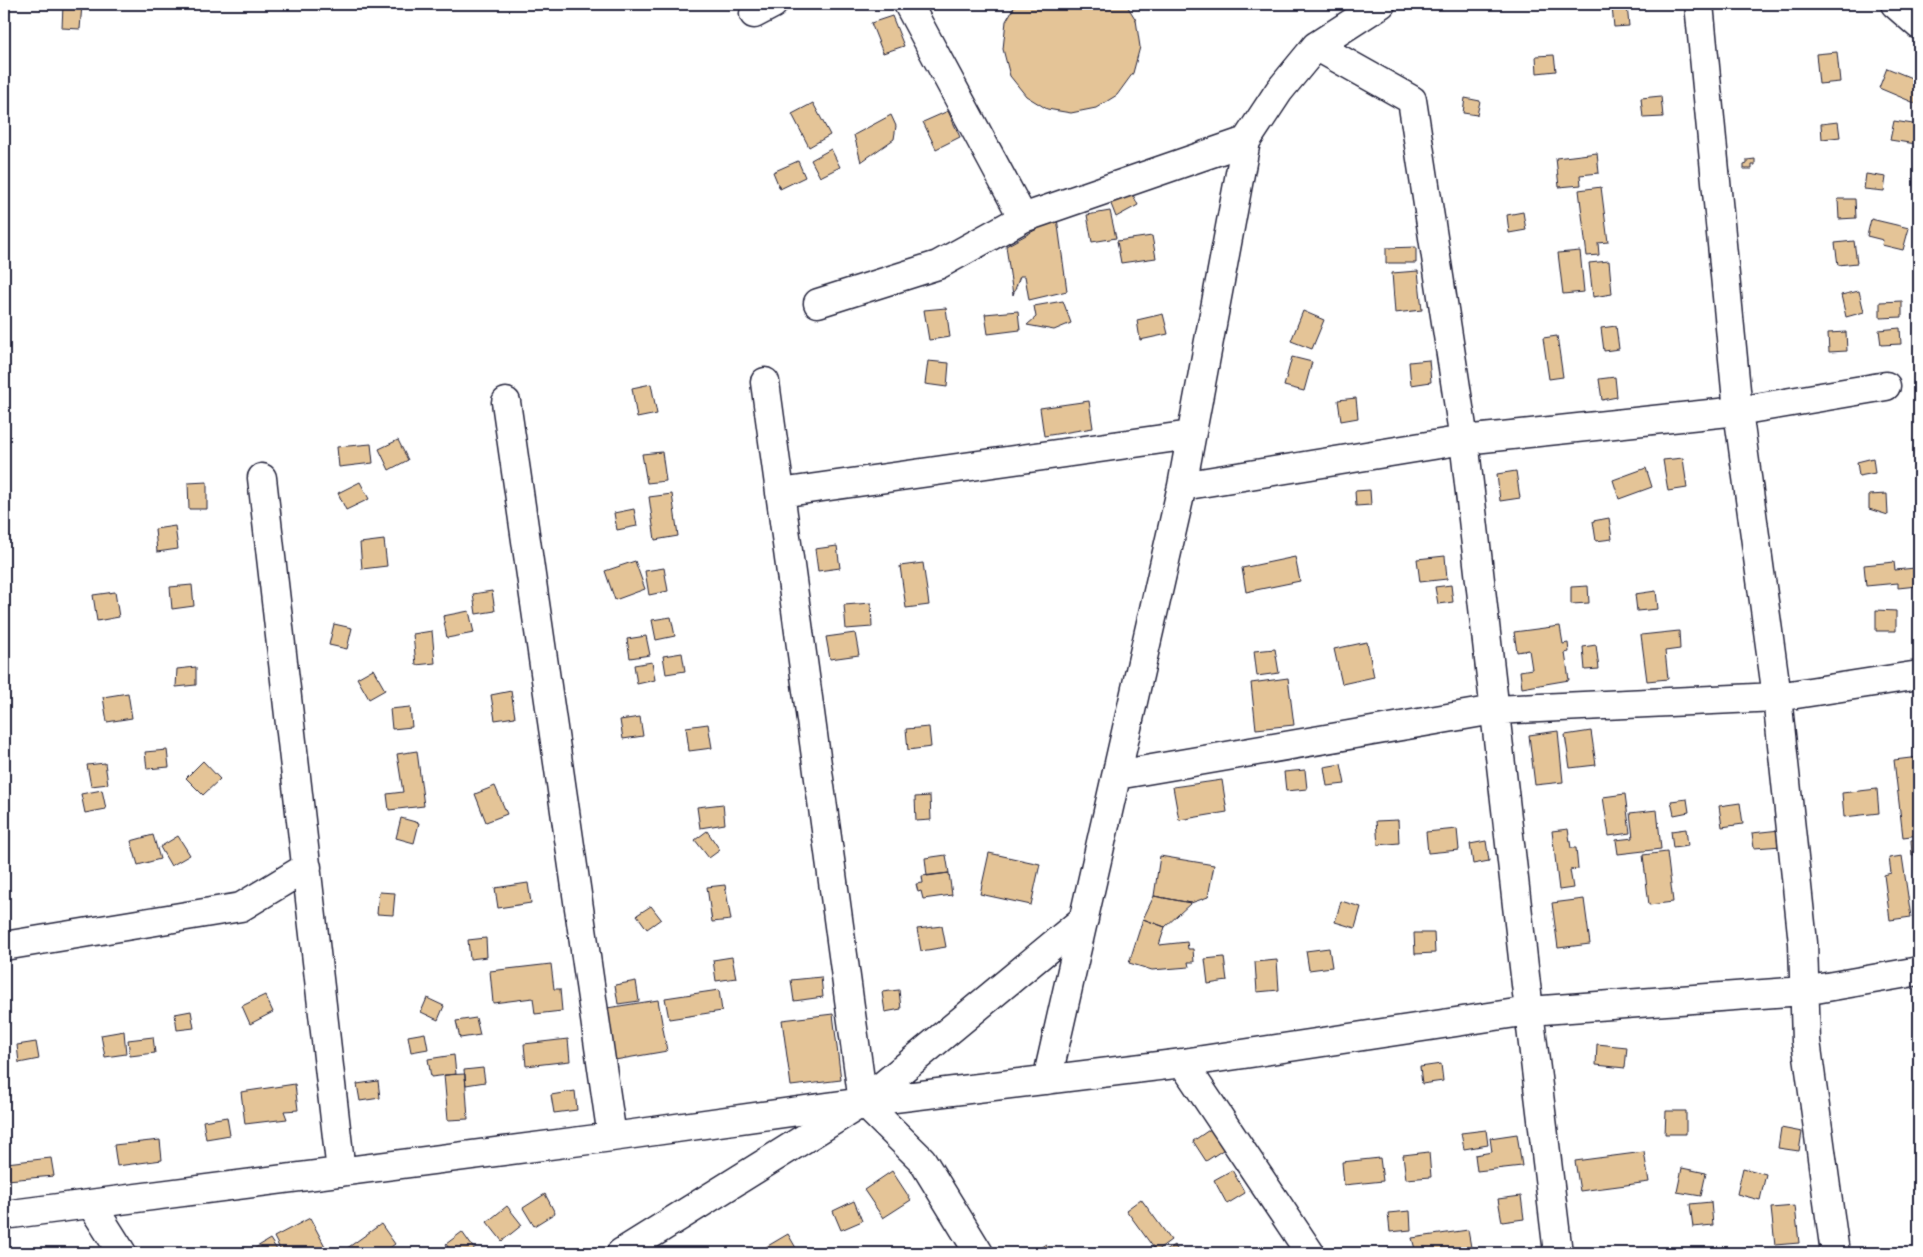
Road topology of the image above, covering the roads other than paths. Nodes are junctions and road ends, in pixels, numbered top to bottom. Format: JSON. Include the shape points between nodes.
{"nodes":[{"id":1,"x":908,"y":4,"type":"edge"},
{"id":2,"x":1381,"y":4,"type":"edge"},
{"id":3,"x":1699,"y":4,"type":"edge"},
{"id":4,"x":1895,"y":4,"type":"edge"},
{"id":5,"x":1919,"y":25,"type":"edge"},
{"id":6,"x":1316,"y":46,"type":"junction"},
{"id":7,"x":1246,"y":141,"type":"junction"},
{"id":8,"x":1023,"y":218,"type":"junction"},
{"id":9,"x":818,"y":303,"type":"dead end"},
{"id":10,"x":766,"y":382,"type":"dead end"},
{"id":11,"x":1886,"y":386,"type":"dead end"},
{"id":12,"x":506,"y":402,"type":"dead end"},
{"id":13,"x":1738,"y":411,"type":"junction"},
{"id":14,"x":1192,"y":435,"type":"junction"},
{"id":15,"x":1464,"y":440,"type":"junction"},
{"id":16,"x":262,"y":478,"type":"dead end"},
{"id":17,"x":1182,"y":486,"type":"junction"},
{"id":18,"x":780,"y":493,"type":"junction"},
{"id":19,"x":1919,"y":675,"type":"edge"},
{"id":20,"x":1777,"y":697,"type":"junction"},
{"id":21,"x":1494,"y":710,"type":"junction"},
{"id":22,"x":1117,"y":776,"type":"junction"},
{"id":23,"x":307,"y":867,"type":"junction"},
{"id":24,"x":1084,"y":919,"type":"junction"},
{"id":25,"x":4,"y":946,"type":"edge"},
{"id":26,"x":1919,"y":971,"type":"edge"},
{"id":27,"x":1804,"y":991,"type":"junction"},
{"id":28,"x":1529,"y":1011,"type":"junction"},
{"id":29,"x":1183,"y":1063,"type":"junction"},
{"id":30,"x":1047,"y":1080,"type":"junction"},
{"id":31,"x":863,"y":1102,"type":"junction"},
{"id":32,"x":612,"y":1137,"type":"junction"},
{"id":33,"x":341,"y":1172,"type":"junction"},
{"id":34,"x":91,"y":1204,"type":"junction"},
{"id":35,"x":4,"y":1215,"type":"edge"},
{"id":36,"x":649,"y":1246,"type":"edge"},
{"id":37,"x":122,"y":1253,"type":"edge"},
{"id":38,"x":621,"y":1253,"type":"edge"},
{"id":39,"x":979,"y":1253,"type":"edge"},
{"id":40,"x":1310,"y":1253,"type":"edge"},
{"id":41,"x":1558,"y":1253,"type":"edge"},
{"id":42,"x":1836,"y":1253,"type":"edge"}],
"edges":[{"from":1,"to":8,"type":"street"},
{"from":2,"to":6,"type":"street"},
{"from":3,"to":13,"type":"street"},
{"from":4,"to":5,"type":"street"},
{"from":6,"to":7,"type":"street","via":[[1279,91]]},
{"from":6,"to":15,"type":"street","via":[[1412,100]]},
{"from":7,"to":8,"type":"street"},
{"from":7,"to":14,"type":"street"},
{"from":8,"to":9,"type":"street","via":[[938,265]]},
{"from":10,"to":18,"type":"street"},
{"from":11,"to":13,"type":"street"},
{"from":12,"to":32,"type":"street"},
{"from":13,"to":15,"type":"street"},
{"from":13,"to":20,"type":"street"},
{"from":14,"to":17,"type":"street"},
{"from":14,"to":18,"type":"street"},
{"from":15,"to":17,"type":"street"},
{"from":15,"to":21,"type":"street"},
{"from":16,"to":23,"type":"street"},
{"from":17,"to":22,"type":"street"},
{"from":18,"to":31,"type":"street"},
{"from":19,"to":20,"type":"street"},
{"from":20,"to":21,"type":"street"},
{"from":20,"to":27,"type":"street","via":[[1803,943]]},
{"from":21,"to":22,"type":"street"},
{"from":21,"to":28,"type":"street"},
{"from":22,"to":24,"type":"street"},
{"from":23,"to":25,"type":"street","via":[[241,907]]},
{"from":23,"to":33,"type":"street"},
{"from":24,"to":30,"type":"street"},
{"from":24,"to":31,"type":"street"},
{"from":26,"to":27,"type":"street"},
{"from":27,"to":28,"type":"street"},
{"from":27,"to":42,"type":"street","via":[[1806,1041]]},
{"from":28,"to":29,"type":"street"},
{"from":28,"to":41,"type":"street"},
{"from":29,"to":30,"type":"street"},
{"from":29,"to":40,"type":"street"},
{"from":30,"to":31,"type":"street"},
{"from":31,"to":32,"type":"street"},
{"from":31,"to":36,"type":"street"},
{"from":31,"to":39,"type":"street","via":[[922,1160]]},
{"from":32,"to":33,"type":"street"},
{"from":33,"to":34,"type":"street"},
{"from":34,"to":35,"type":"street"},
{"from":34,"to":37,"type":"street"},
{"from":36,"to":38,"type":"street"}]}
